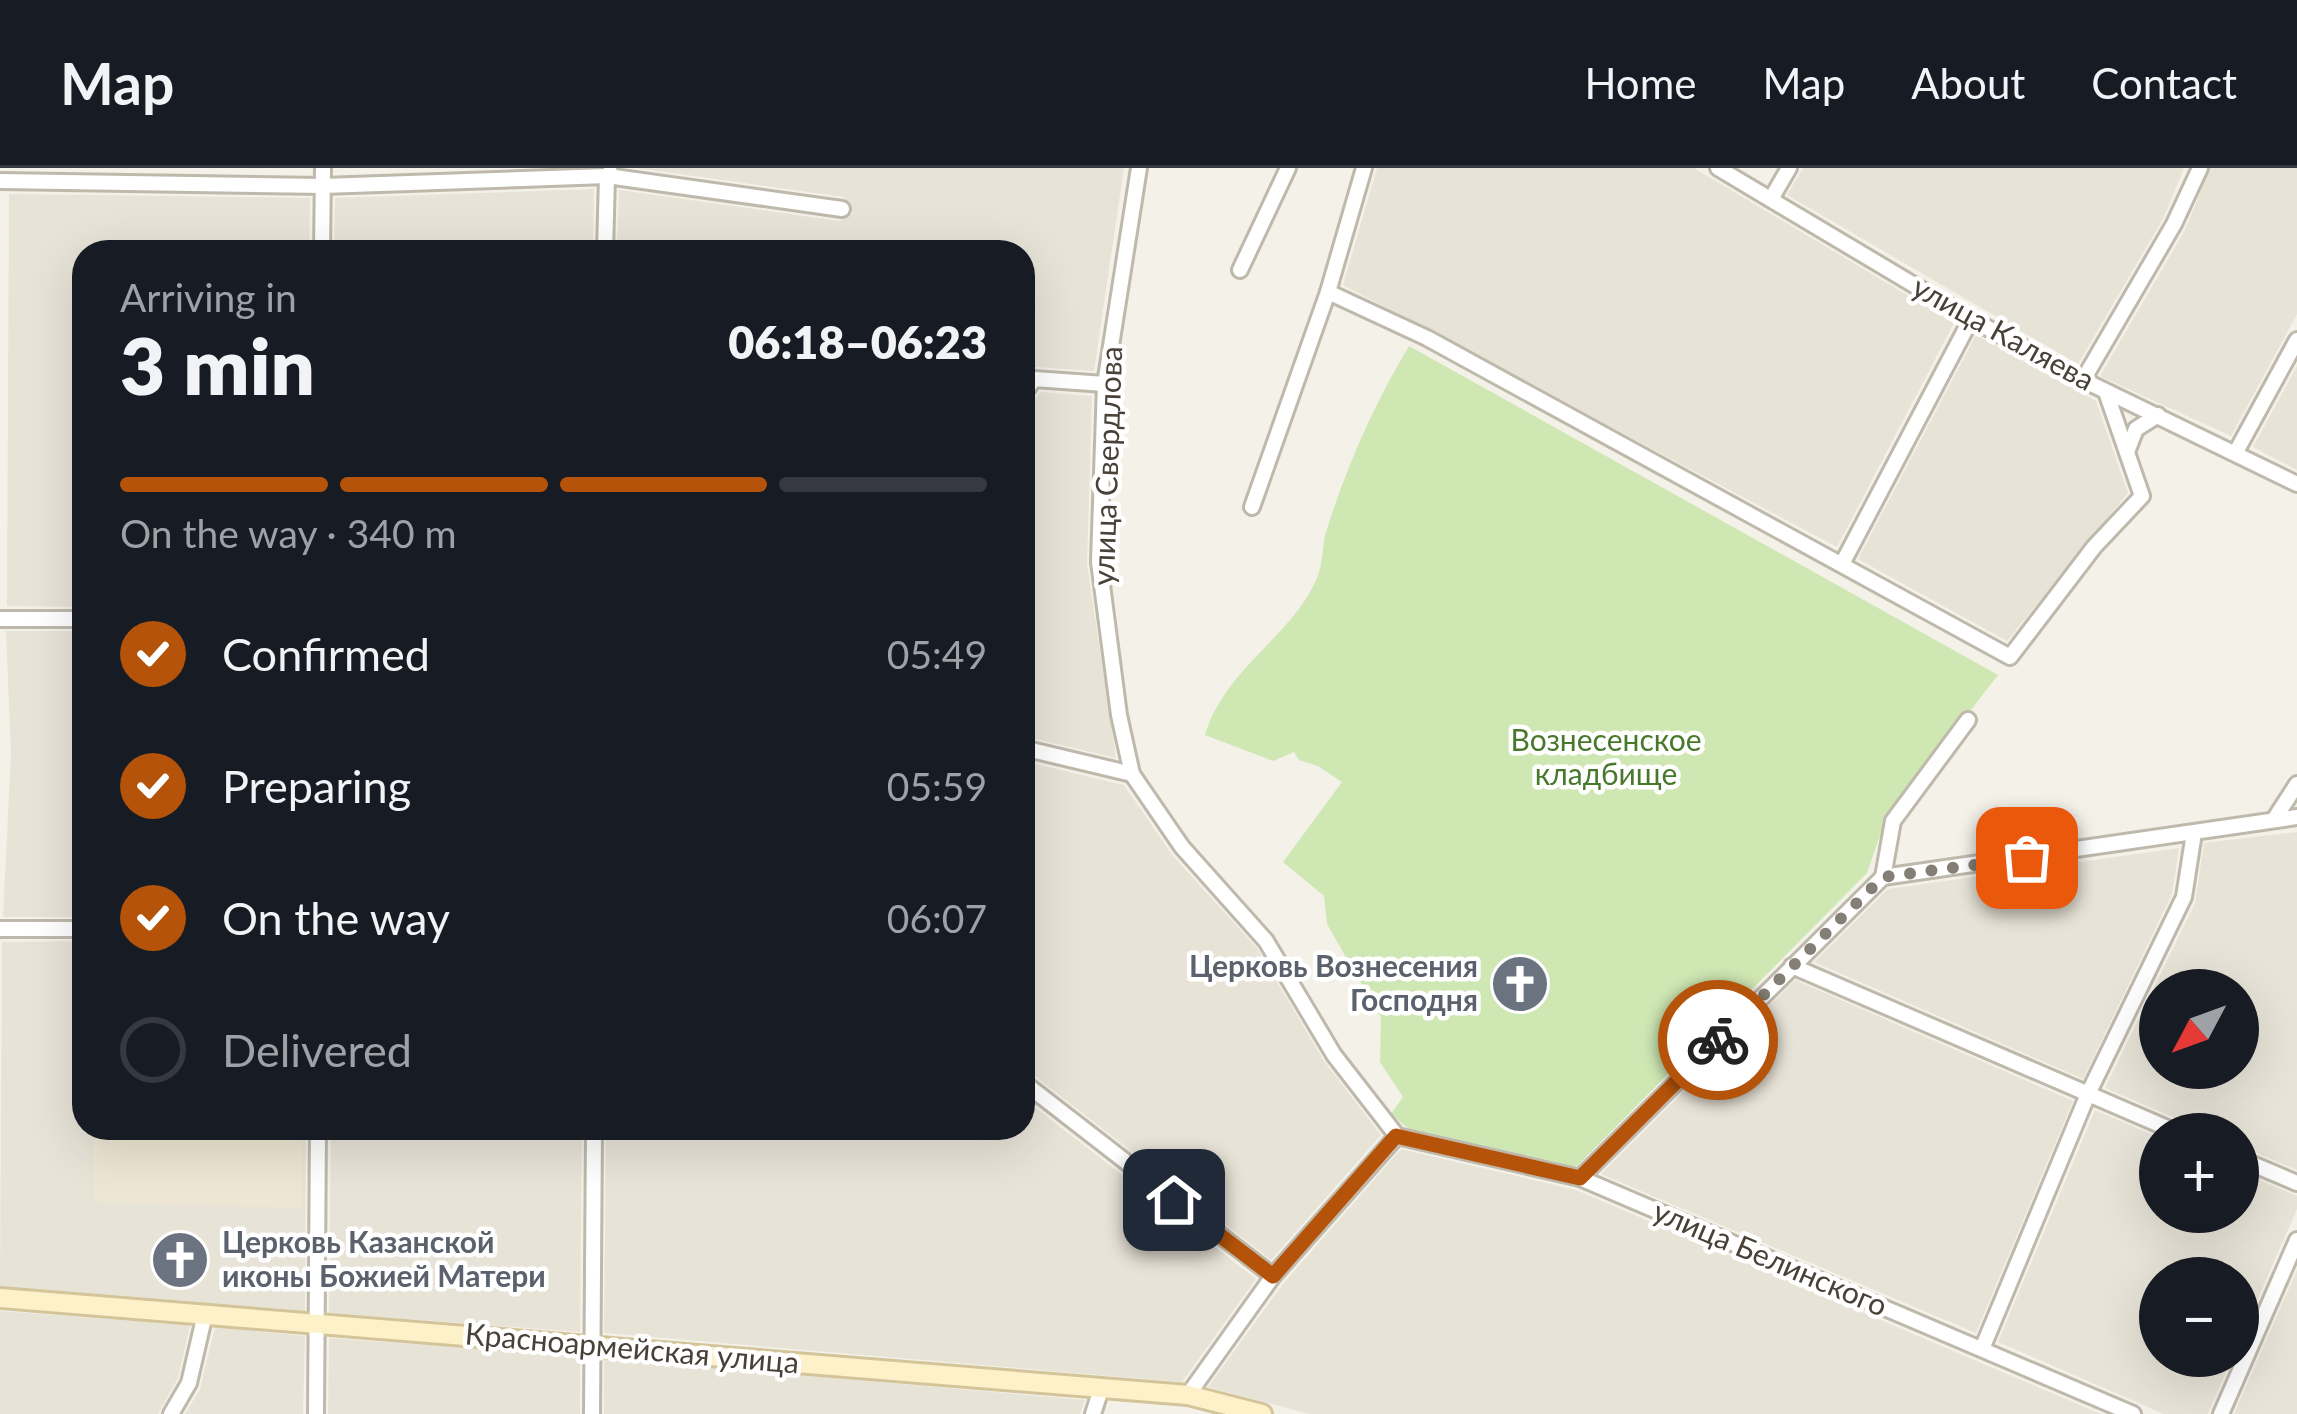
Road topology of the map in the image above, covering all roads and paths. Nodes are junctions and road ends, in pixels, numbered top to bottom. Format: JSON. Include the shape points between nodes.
{"nodes":[{"id":1,"x":323,"y":168,"type":"edge"},
{"id":2,"x":1139,"y":168,"type":"edge"},
{"id":3,"x":1288,"y":168,"type":"edge"},
{"id":4,"x":1364,"y":168,"type":"edge"},
{"id":5,"x":1718,"y":168,"type":"edge"},
{"id":6,"x":1789,"y":168,"type":"edge"},
{"id":7,"x":2200,"y":168,"type":"edge"},
{"id":8,"x":610,"y":172,"type":"edge"},
{"id":9,"x":0,"y":181,"type":"edge"},
{"id":10,"x":323,"y":186,"type":"junction"},
{"id":11,"x":1771,"y":199,"type":"junction"},
{"id":12,"x":842,"y":209,"type":"dead end"},
{"id":13,"x":322,"y":240,"type":"edge"},
{"id":14,"x":606,"y":240,"type":"edge"},
{"id":15,"x":1240,"y":270,"type":"dead end"},
{"id":16,"x":1328,"y":292,"type":"junction"},
{"id":17,"x":1971,"y":319,"type":"junction"},
{"id":18,"x":2297,"y":340,"type":"edge"},
{"id":19,"x":1035,"y":379,"type":"edge"},
{"id":20,"x":2083,"y":380,"type":"junction"},
{"id":21,"x":1105,"y":384,"type":"junction"},
{"id":22,"x":2106,"y":392,"type":"junction"},
{"id":23,"x":2158,"y":415,"type":"junction"},
{"id":24,"x":2127,"y":452,"type":"junction"},
{"id":25,"x":2236,"y":452,"type":"junction"},
{"id":26,"x":2297,"y":484,"type":"edge"},
{"id":27,"x":1252,"y":508,"type":"dead end"},
{"id":28,"x":1842,"y":564,"type":"junction"},
{"id":29,"x":0,"y":619,"type":"edge"},
{"id":30,"x":72,"y":619,"type":"edge"},
{"id":31,"x":1968,"y":720,"type":"dead end"},
{"id":32,"x":1035,"y":751,"type":"edge"},
{"id":33,"x":1132,"y":774,"type":"junction"},
{"id":34,"x":2297,"y":784,"type":"edge"},
{"id":35,"x":2297,"y":817,"type":"edge"},
{"id":36,"x":2275,"y":818,"type":"junction"},
{"id":37,"x":2194,"y":833,"type":"junction"},
{"id":38,"x":1883,"y":877,"type":"junction"},
{"id":39,"x":0,"y":929,"type":"edge"},
{"id":40,"x":72,"y":929,"type":"edge"},
{"id":41,"x":1792,"y":966,"type":"junction"},
{"id":42,"x":1035,"y":1091,"type":"edge"},
{"id":43,"x":2089,"y":1094,"type":"junction"},
{"id":44,"x":2139,"y":1116,"type":"edge"},
{"id":45,"x":1396,"y":1136,"type":"junction"},
{"id":46,"x":318,"y":1140,"type":"edge"},
{"id":47,"x":594,"y":1140,"type":"edge"},
{"id":48,"x":2259,"y":1167,"type":"edge"},
{"id":49,"x":1580,"y":1178,"type":"junction"},
{"id":50,"x":2297,"y":1183,"type":"edge"},
{"id":51,"x":2297,"y":1240,"type":"edge"},
{"id":52,"x":1273,"y":1276,"type":"junction"},
{"id":53,"x":0,"y":1298,"type":"edge"},
{"id":54,"x":205,"y":1314,"type":"junction"},
{"id":55,"x":317,"y":1325,"type":"junction"},
{"id":56,"x":592,"y":1345,"type":"junction"},
{"id":57,"x":1982,"y":1348,"type":"junction"},
{"id":58,"x":1101,"y":1389,"type":"junction"},
{"id":59,"x":1188,"y":1395,"type":"junction"},
{"id":60,"x":171,"y":1414,"type":"edge"},
{"id":61,"x":316,"y":1414,"type":"edge"},
{"id":62,"x":592,"y":1414,"type":"edge"},
{"id":63,"x":1093,"y":1414,"type":"edge"},
{"id":64,"x":1262,"y":1414,"type":"edge"},
{"id":65,"x":2133,"y":1414,"type":"edge"},
{"id":66,"x":2221,"y":1414,"type":"edge"}],
"edges":[{"from":1,"to":10,"type":"street"},
{"from":2,"to":21,"type":"street","name":"улица Свердлова"},
{"from":3,"to":15,"type":"street"},
{"from":4,"to":16,"type":"street"},
{"from":5,"to":11,"type":"street","name":"улица Каляева"},
{"from":6,"to":11,"type":"street"},
{"from":7,"to":20,"type":"street"},
{"from":8,"to":10,"type":"street"},
{"from":8,"to":12,"type":"street"},
{"from":8,"to":14,"type":"street"},
{"from":9,"to":10,"type":"street"},
{"from":10,"to":13,"type":"street"},
{"from":11,"to":17,"type":"street","name":"улица Каляева"},
{"from":16,"to":27,"type":"street"},
{"from":16,"to":28,"type":"street"},
{"from":17,"to":20,"type":"street","name":"улица Каляева"},
{"from":17,"to":28,"type":"street"},
{"from":18,"to":25,"type":"street"},
{"from":19,"to":21,"type":"street"},
{"from":20,"to":22,"type":"street","name":"улица Каляева"},
{"from":21,"to":33,"type":"street","name":"улица Свердлова","via":[[1099,562]]},
{"from":22,"to":23,"type":"street","name":"улица Каляева"},
{"from":22,"to":24,"type":"street"},
{"from":23,"to":24,"type":"street","via":[[2137,429]]},
{"from":23,"to":25,"type":"street","name":"улица Каляева"},
{"from":24,"to":28,"type":"street","via":[[2142,496],[2010,657]]},
{"from":25,"to":26,"type":"street","name":"улица Каляева"},
{"from":29,"to":30,"type":"street"},
{"from":31,"to":38,"type":"street","via":[[1894,821]]},
{"from":32,"to":33,"type":"street"},
{"from":33,"to":45,"type":"street","name":"улица Свердлова","via":[[1182,847],[1266,940],[1334,1054]]},
{"from":34,"to":36,"type":"street"},
{"from":35,"to":36,"type":"street"},
{"from":36,"to":37,"type":"street"},
{"from":37,"to":38,"type":"street"},
{"from":37,"to":43,"type":"street","via":[[2184,897]]},
{"from":38,"to":41,"type":"street"},
{"from":39,"to":40,"type":"street"},
{"from":41,"to":43,"type":"street"},
{"from":41,"to":49,"type":"street"},
{"from":42,"to":52,"type":"street"},
{"from":43,"to":44,"type":"street"},
{"from":43,"to":57,"type":"street"},
{"from":45,"to":49,"type":"street","name":"улица Белинского"},
{"from":45,"to":52,"type":"street"},
{"from":46,"to":55,"type":"street"},
{"from":47,"to":56,"type":"street"},
{"from":48,"to":50,"type":"street"},
{"from":49,"to":57,"type":"street","name":"улица Белинского"},
{"from":51,"to":66,"type":"street"},
{"from":52,"to":59,"type":"street"},
{"from":53,"to":54,"type":"main road","name":"Красноармейская улица"},
{"from":54,"to":55,"type":"main road","name":"Красноармейская улица"},
{"from":54,"to":60,"type":"street","via":[[189,1383]]},
{"from":55,"to":56,"type":"main road","name":"Красноармейская улица"},
{"from":55,"to":61,"type":"street"},
{"from":56,"to":58,"type":"main road","name":"Красноармейская улица"},
{"from":56,"to":62,"type":"street"},
{"from":57,"to":65,"type":"street","name":"улица Белинского"},
{"from":58,"to":59,"type":"main road","name":"Красноармейская улица"},
{"from":58,"to":63,"type":"street"},
{"from":59,"to":64,"type":"main road","name":"Красноармейская улица"}]}
